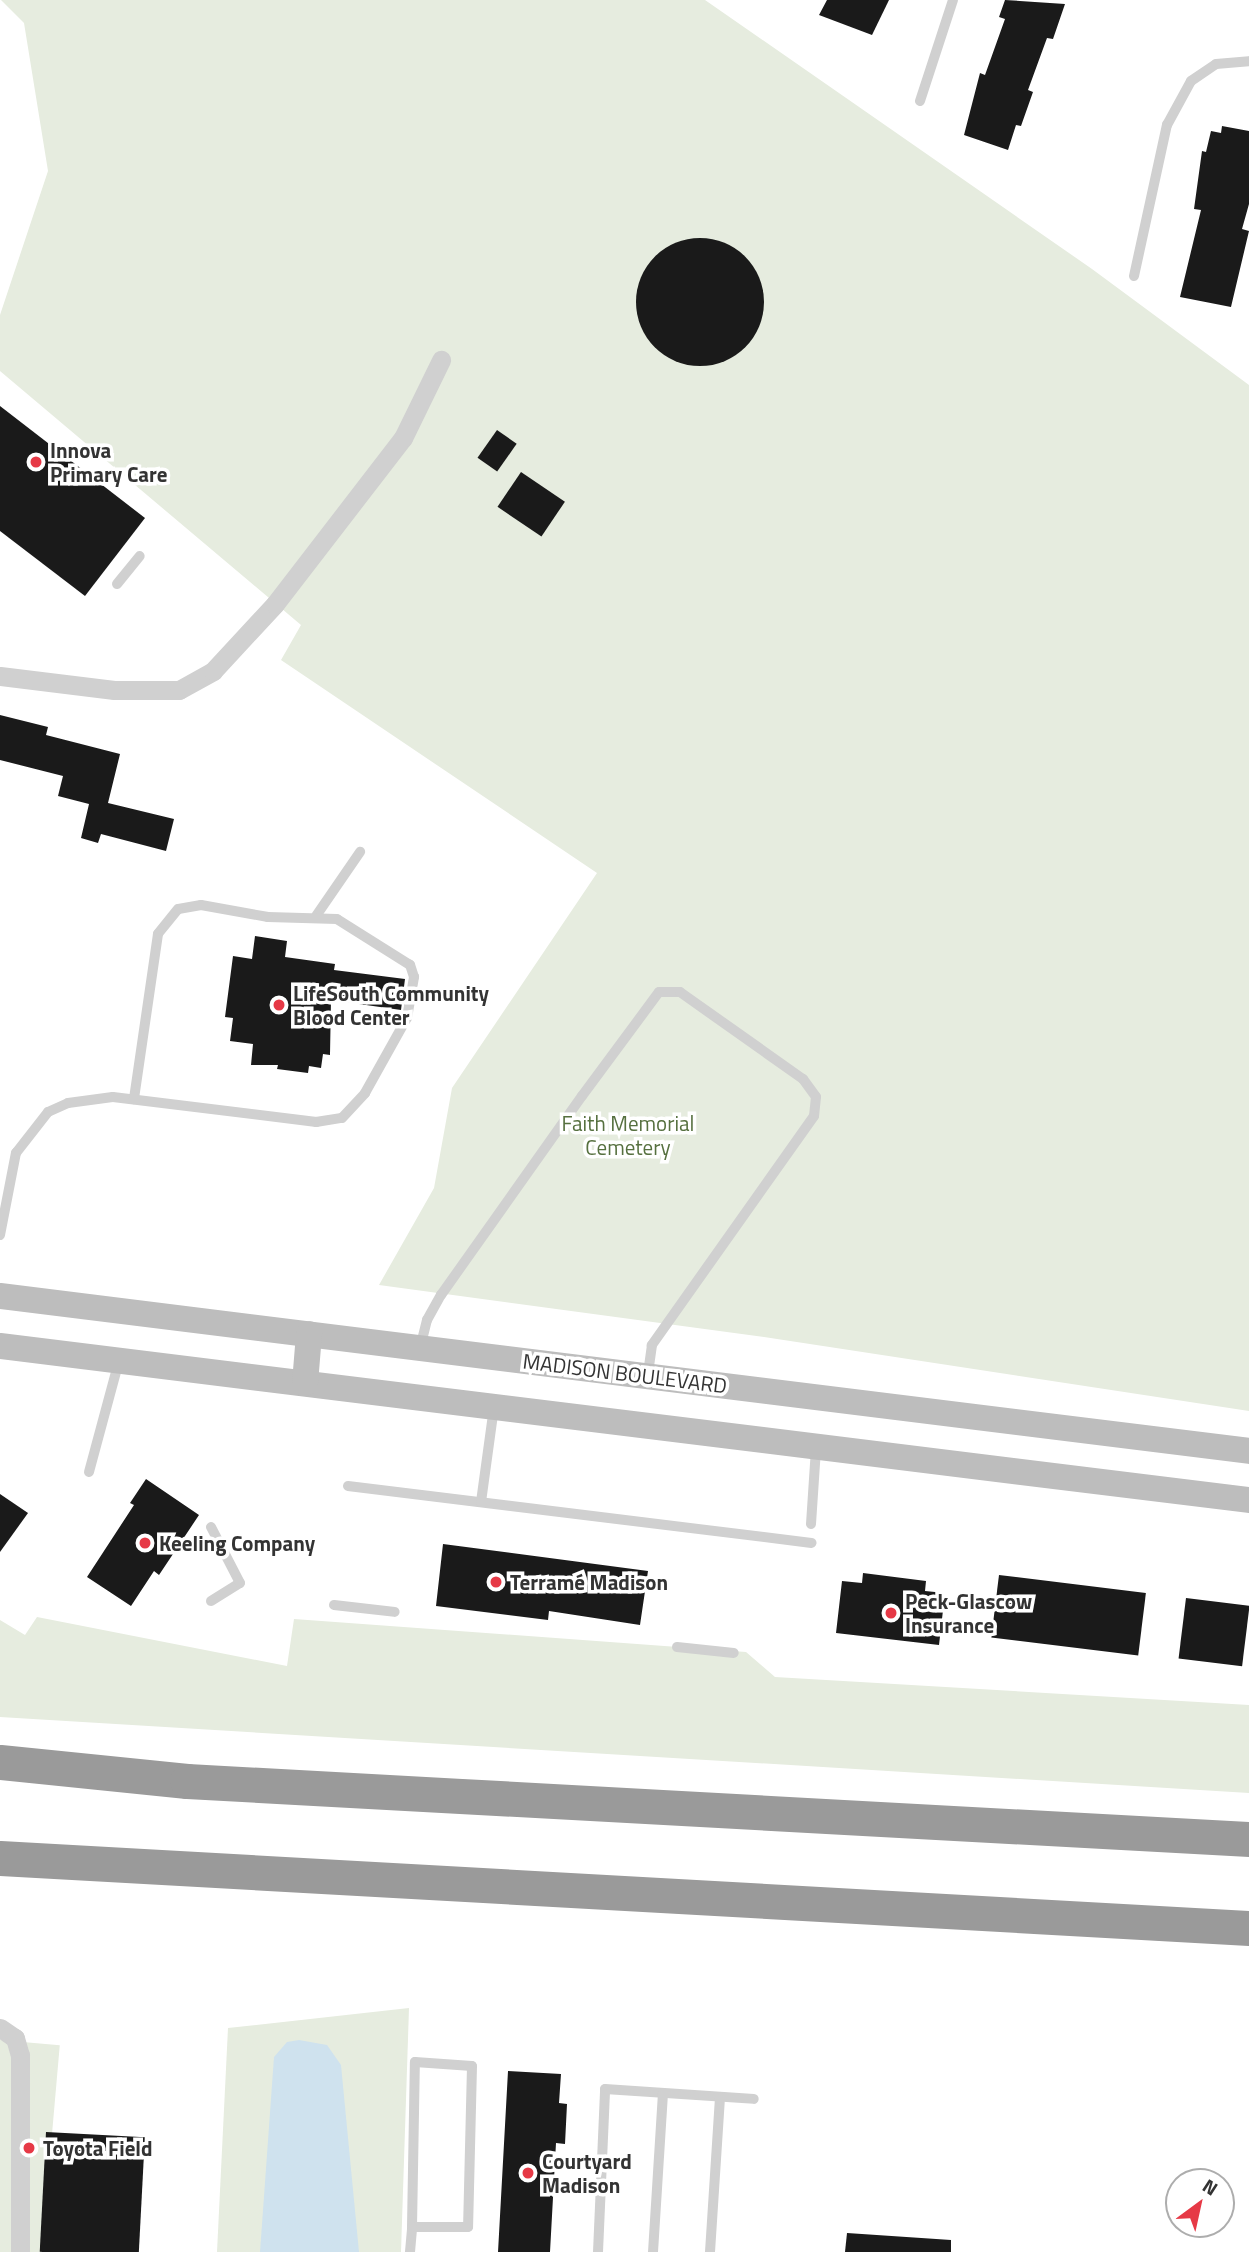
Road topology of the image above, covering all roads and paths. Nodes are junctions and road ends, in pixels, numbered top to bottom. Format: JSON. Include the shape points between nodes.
{"nodes":[{"id":1,"x":954,"y":0,"type":"edge"},
{"id":2,"x":1249,"y":61,"type":"edge"},
{"id":3,"x":920,"y":101,"type":"dead end"},
{"id":4,"x":1134,"y":276,"type":"dead end"},
{"id":5,"x":440,"y":360,"type":"dead end"},
{"id":6,"x":140,"y":556,"type":"dead end"},
{"id":7,"x":117,"y":584,"type":"dead end"},
{"id":8,"x":0,"y":676,"type":"edge"},
{"id":9,"x":359,"y":852,"type":"dead end"},
{"id":10,"x":316,"y":916,"type":"junction"},
{"id":11,"x":134,"y":1099,"type":"junction"},
{"id":12,"x":0,"y":1235,"type":"edge"},
{"id":13,"x":0,"y":1296,"type":"edge"},
{"id":14,"x":309,"y":1334,"type":"junction"},
{"id":15,"x":0,"y":1346,"type":"edge"},
{"id":16,"x":420,"y":1348,"type":"junction"},
{"id":17,"x":119,"y":1360,"type":"junction"},
{"id":18,"x":648,"y":1376,"type":"junction"},
{"id":19,"x":305,"y":1383,"type":"junction"},
{"id":20,"x":494,"y":1407,"type":"junction"},
{"id":21,"x":816,"y":1447,"type":"junction"},
{"id":22,"x":1249,"y":1451,"type":"edge"},
{"id":23,"x":89,"y":1472,"type":"dead end"},
{"id":24,"x":348,"y":1486,"type":"dead end"},
{"id":25,"x":1249,"y":1500,"type":"edge"},
{"id":26,"x":481,"y":1502,"type":"junction"},
{"id":27,"x":811,"y":1524,"type":"dead end"},
{"id":28,"x":211,"y":1527,"type":"dead end"},
{"id":29,"x":812,"y":1543,"type":"dead end"},
{"id":30,"x":211,"y":1601,"type":"dead end"},
{"id":31,"x":334,"y":1605,"type":"dead end"},
{"id":32,"x":395,"y":1612,"type":"dead end"},
{"id":33,"x":677,"y":1647,"type":"dead end"},
{"id":34,"x":734,"y":1653,"type":"dead end"},
{"id":35,"x":5,"y":1761,"type":"edge"},
{"id":36,"x":1249,"y":1839,"type":"edge"},
{"id":37,"x":0,"y":1858,"type":"edge"},
{"id":38,"x":1249,"y":1928,"type":"edge"},
{"id":39,"x":0,"y":2028,"type":"edge"},
{"id":40,"x":663,"y":2093,"type":"junction"},
{"id":41,"x":720,"y":2097,"type":"junction"},
{"id":42,"x":754,"y":2099,"type":"dead end"},
{"id":43,"x":412,"y":2227,"type":"junction"},
{"id":44,"x":20,"y":2252,"type":"edge"},
{"id":45,"x":410,"y":2252,"type":"edge"},
{"id":46,"x":598,"y":2252,"type":"edge"},
{"id":47,"x":653,"y":2252,"type":"edge"},
{"id":48,"x":710,"y":2252,"type":"edge"}],
"edges":[{"from":1,"to":3,"type":"lane"},
{"from":2,"to":4,"type":"lane","via":[[1216,64],[1191,81],[1167,125]]},
{"from":5,"to":8,"type":"street","via":[[403,438],[275,604],[213,671],[179,690],[114,690]]},
{"from":6,"to":7,"type":"lane"},
{"from":9,"to":10,"type":"lane"},
{"from":10,"to":11,"type":"lane","via":[[304,921],[201,905],[178,909],[158,934]]},
{"from":10,"to":11,"type":"lane","via":[[337,919],[410,965],[414,977],[407,1018],[365,1093],[342,1118],[316,1122]]},
{"from":11,"to":12,"type":"lane","via":[[90,1097],[48,1112],[16,1153]]},
{"from":13,"to":14,"type":"main road","name":"MADISON BOULEVARD"},
{"from":14,"to":16,"type":"main road","name":"MADISON BOULEVARD"},
{"from":14,"to":19,"type":"main road"},
{"from":15,"to":17,"type":"main road"},
{"from":16,"to":18,"type":"main road","name":"MADISON BOULEVARD"},
{"from":16,"to":18,"type":"lane","via":[[427,1320],[441,1295],[582,1096],[659,992],[680,992],[803,1079],[816,1097],[814,1116],[652,1345]]},
{"from":17,"to":19,"type":"main road"},
{"from":17,"to":23,"type":"lane"},
{"from":18,"to":22,"type":"main road","name":"MADISON BOULEVARD"},
{"from":19,"to":20,"type":"main road"},
{"from":20,"to":21,"type":"main road"},
{"from":20,"to":26,"type":"lane"},
{"from":21,"to":25,"type":"main road"},
{"from":21,"to":27,"type":"lane"},
{"from":24,"to":26,"type":"lane"},
{"from":26,"to":29,"type":"lane"},
{"from":28,"to":30,"type":"lane","via":[[240,1583]]},
{"from":31,"to":32,"type":"lane"},
{"from":33,"to":34,"type":"lane"},
{"from":35,"to":36,"type":"highway","via":[[187,1781]]},
{"from":37,"to":38,"type":"highway"},
{"from":39,"to":44,"type":"street","via":[[15,2038],[20,2055]]},
{"from":40,"to":41,"type":"lane"},
{"from":40,"to":46,"type":"lane","via":[[605,2089]]},
{"from":40,"to":47,"type":"lane"},
{"from":41,"to":42,"type":"lane"},
{"from":41,"to":48,"type":"lane"},
{"from":43,"to":43,"type":"lane","via":[[415,2062],[472,2066],[468,2227]]},
{"from":43,"to":45,"type":"lane"}]}
